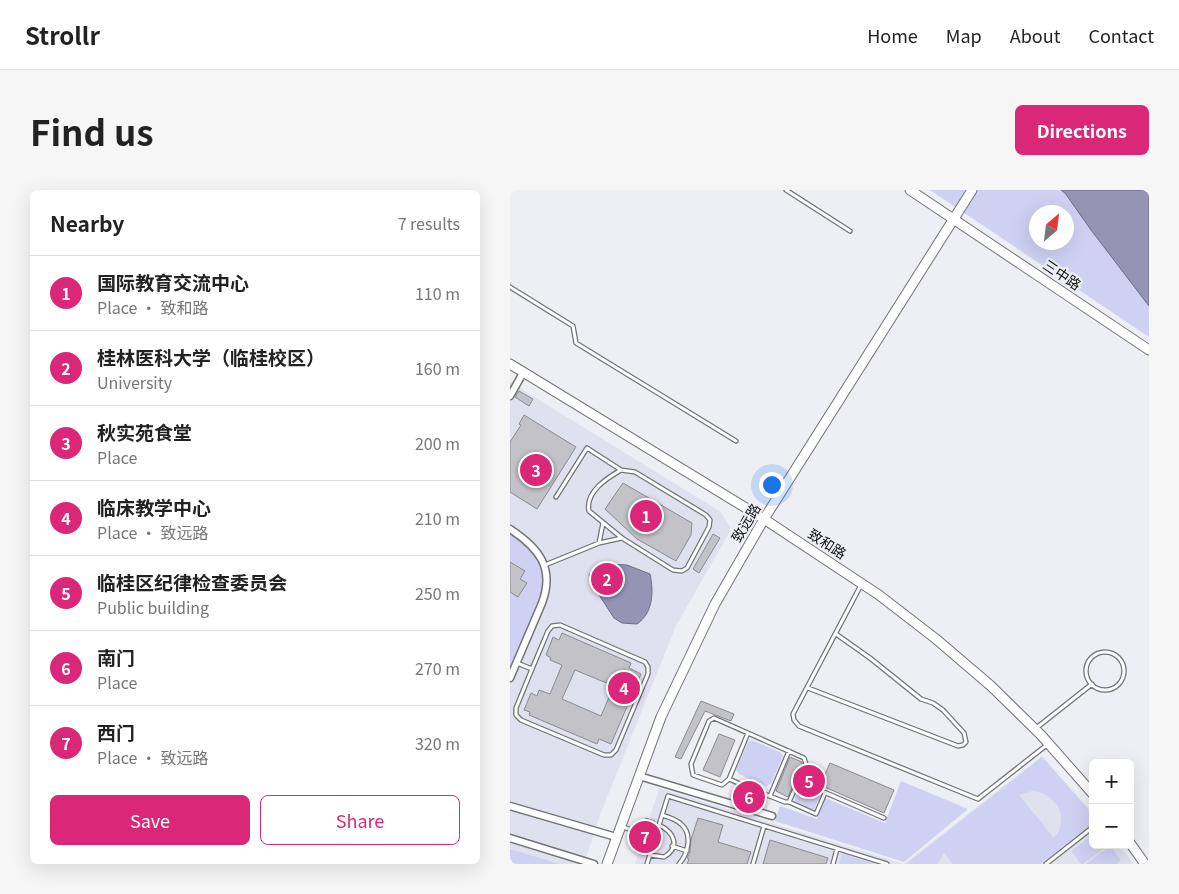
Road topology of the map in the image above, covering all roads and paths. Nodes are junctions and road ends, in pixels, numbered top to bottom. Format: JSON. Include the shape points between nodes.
{"nodes":[{"id":1,"x":786,"y":190,"type":"edge"},
{"id":2,"x":910,"y":190,"type":"edge"},
{"id":3,"x":972,"y":190,"type":"edge"},
{"id":4,"x":954,"y":219,"type":"junction"},
{"id":5,"x":850,"y":231,"type":"dead end"},
{"id":6,"x":510,"y":287,"type":"edge"},
{"id":7,"x":1149,"y":350,"type":"edge"},
{"id":8,"x":510,"y":364,"type":"edge"},
{"id":9,"x":523,"y":372,"type":"junction"},
{"id":10,"x":510,"y":396,"type":"edge"},
{"id":11,"x":736,"y":441,"type":"dead end"},
{"id":12,"x":621,"y":470,"type":"junction"},
{"id":13,"x":556,"y":497,"type":"dead end"},
{"id":14,"x":764,"y":519,"type":"junction"},
{"id":15,"x":603,"y":523,"type":"junction"},
{"id":16,"x":510,"y":529,"type":"edge"},
{"id":17,"x":622,"y":538,"type":"junction"},
{"id":18,"x":599,"y":543,"type":"junction"},
{"id":19,"x":544,"y":565,"type":"junction"},
{"id":20,"x":862,"y":583,"type":"junction"},
{"id":21,"x":836,"y":634,"type":"junction"},
{"id":22,"x":517,"y":662,"type":"junction"},
{"id":23,"x":532,"y":669,"type":"junction"},
{"id":24,"x":510,"y":678,"type":"edge"},
{"id":25,"x":1092,"y":684,"type":"junction"},
{"id":26,"x":808,"y":688,"type":"junction"},
{"id":27,"x":1035,"y":730,"type":"junction"},
{"id":28,"x":748,"y":733,"type":"junction"},
{"id":29,"x":1048,"y":744,"type":"junction"},
{"id":30,"x":789,"y":751,"type":"junction"},
{"id":31,"x":639,"y":776,"type":"junction"},
{"id":32,"x":729,"y":779,"type":"junction"},
{"id":33,"x":810,"y":786,"type":"dead end"},
{"id":34,"x":754,"y":790,"type":"junction"},
{"id":35,"x":1089,"y":790,"type":"edge"},
{"id":36,"x":826,"y":793,"type":"junction"},
{"id":37,"x":770,"y":796,"type":"junction"},
{"id":38,"x":790,"y":802,"type":"junction"},
{"id":39,"x":510,"y":806,"type":"edge"},
{"id":40,"x":747,"y":808,"type":"junction"},
{"id":41,"x":662,"y":814,"type":"junction"},
{"id":42,"x":772,"y":816,"type":"dead end"},
{"id":43,"x":884,"y":818,"type":"dead end"},
{"id":44,"x":659,"y":825,"type":"junction"},
{"id":45,"x":620,"y":826,"type":"junction"},
{"id":46,"x":764,"y":826,"type":"junction"},
{"id":47,"x":1089,"y":831,"type":"edge"},
{"id":48,"x":510,"y":838,"type":"edge"},
{"id":49,"x":616,"y":838,"type":"junction"},
{"id":50,"x":655,"y":838,"type":"junction"},
{"id":51,"x":672,"y":846,"type":"junction"},
{"id":52,"x":837,"y":849,"type":"junction"},
{"id":53,"x":1134,"y":849,"type":"edge"},
{"id":54,"x":687,"y":851,"type":"junction"},
{"id":55,"x":650,"y":855,"type":"junction"},
{"id":56,"x":594,"y":864,"type":"edge"},
{"id":57,"x":607,"y":864,"type":"edge"},
{"id":58,"x":647,"y":864,"type":"edge"},
{"id":59,"x":679,"y":864,"type":"edge"},
{"id":60,"x":753,"y":864,"type":"edge"},
{"id":61,"x":833,"y":864,"type":"edge"},
{"id":62,"x":887,"y":864,"type":"edge"},
{"id":63,"x":1046,"y":864,"type":"edge"},
{"id":64,"x":1145,"y":864,"type":"edge"}],
"edges":[{"from":1,"to":5,"type":"lane"},
{"from":2,"to":4,"type":"main road","name":"三中路"},
{"from":3,"to":4,"type":"main road","name":"致远路"},
{"from":4,"to":7,"type":"main road","name":"三中路"},
{"from":4,"to":14,"type":"main road","name":"致远路"},
{"from":6,"to":11,"type":"lane","via":[[573,326],[576,343]]},
{"from":8,"to":9,"type":"main road","name":"致和路"},
{"from":9,"to":10,"type":"street"},
{"from":9,"to":14,"type":"main road","name":"致和路"},
{"from":12,"to":13,"type":"lane","via":[[587,448]]},
{"from":12,"to":15,"type":"lane","via":[[602,481],[588,504],[589,511]]},
{"from":12,"to":17,"type":"lane","via":[[635,472],[706,515],[710,522],[682,572],[673,570]]},
{"from":14,"to":20,"type":"main road","name":"致和路"},
{"from":14,"to":31,"type":"main road","name":"致远路","via":[[715,604],[661,717]]},
{"from":15,"to":17,"type":"lane"},
{"from":15,"to":18,"type":"lane"},
{"from":16,"to":19,"type":"street","via":[[532,546]]},
{"from":17,"to":18,"type":"lane"},
{"from":18,"to":19,"type":"lane"},
{"from":19,"to":22,"type":"street","via":[[546,593]]},
{"from":20,"to":21,"type":"lane"},
{"from":20,"to":27,"type":"main road","name":"致和路","via":[[936,639],[991,686]]},
{"from":21,"to":26,"type":"lane"},
{"from":21,"to":26,"type":"lane","via":[[921,699],[943,710],[964,733],[966,742],[958,746]]},
{"from":22,"to":23,"type":"lane"},
{"from":22,"to":24,"type":"street"},
{"from":23,"to":23,"type":"lane","via":[[516,708],[521,720],[604,755],[611,755],[648,674],[645,662],[560,625],[552,626],[548,631]]},
{"from":25,"to":25,"type":"lane","via":[[1110,689],[1121,682],[1125,670],[1120,658],[1103,652],[1092,657],[1086,668]]},
{"from":25,"to":27,"type":"lane"},
{"from":26,"to":29,"type":"lane","via":[[793,714],[799,726],[978,799]]},
{"from":27,"to":29,"type":"main road","name":"致和路"},
{"from":28,"to":30,"type":"lane"},
{"from":28,"to":32,"type":"lane"},
{"from":28,"to":32,"type":"lane","via":[[714,718],[709,721],[691,764],[693,775],[722,785]]},
{"from":29,"to":35,"type":"main road","name":"致和路"},
{"from":30,"to":37,"type":"lane"},
{"from":30,"to":38,"type":"lane","via":[[804,758],[806,764]]},
{"from":31,"to":40,"type":"street"},
{"from":31,"to":45,"type":"main road","name":"致远路"},
{"from":32,"to":34,"type":"lane"},
{"from":33,"to":36,"type":"lane"},
{"from":34,"to":37,"type":"lane"},
{"from":34,"to":40,"type":"lane"},
{"from":36,"to":38,"type":"lane","via":[[816,814]]},
{"from":36,"to":43,"type":"lane"},
{"from":37,"to":38,"type":"lane"},
{"from":39,"to":49,"type":"street"},
{"from":40,"to":42,"type":"street"},
{"from":41,"to":44,"type":"lane"},
{"from":41,"to":46,"type":"lane","via":[[668,796]]},
{"from":41,"to":54,"type":"lane","via":[[685,828]]},
{"from":44,"to":50,"type":"lane"},
{"from":44,"to":51,"type":"lane","via":[[670,832]]},
{"from":45,"to":49,"type":"main road","name":"致远路"},
{"from":45,"to":50,"type":"lane"},
{"from":46,"to":52,"type":"lane"},
{"from":46,"to":60,"type":"lane"},
{"from":47,"to":63,"type":"lane"},
{"from":48,"to":56,"type":"street"},
{"from":49,"to":57,"type":"main road","name":"致远路"},
{"from":50,"to":55,"type":"lane"},
{"from":51,"to":54,"type":"lane"},
{"from":51,"to":55,"type":"lane","via":[[664,857]]},
{"from":52,"to":61,"type":"lane"},
{"from":52,"to":62,"type":"lane"},
{"from":53,"to":64,"type":"main road"},
{"from":54,"to":59,"type":"lane"},
{"from":55,"to":58,"type":"lane"}]}
